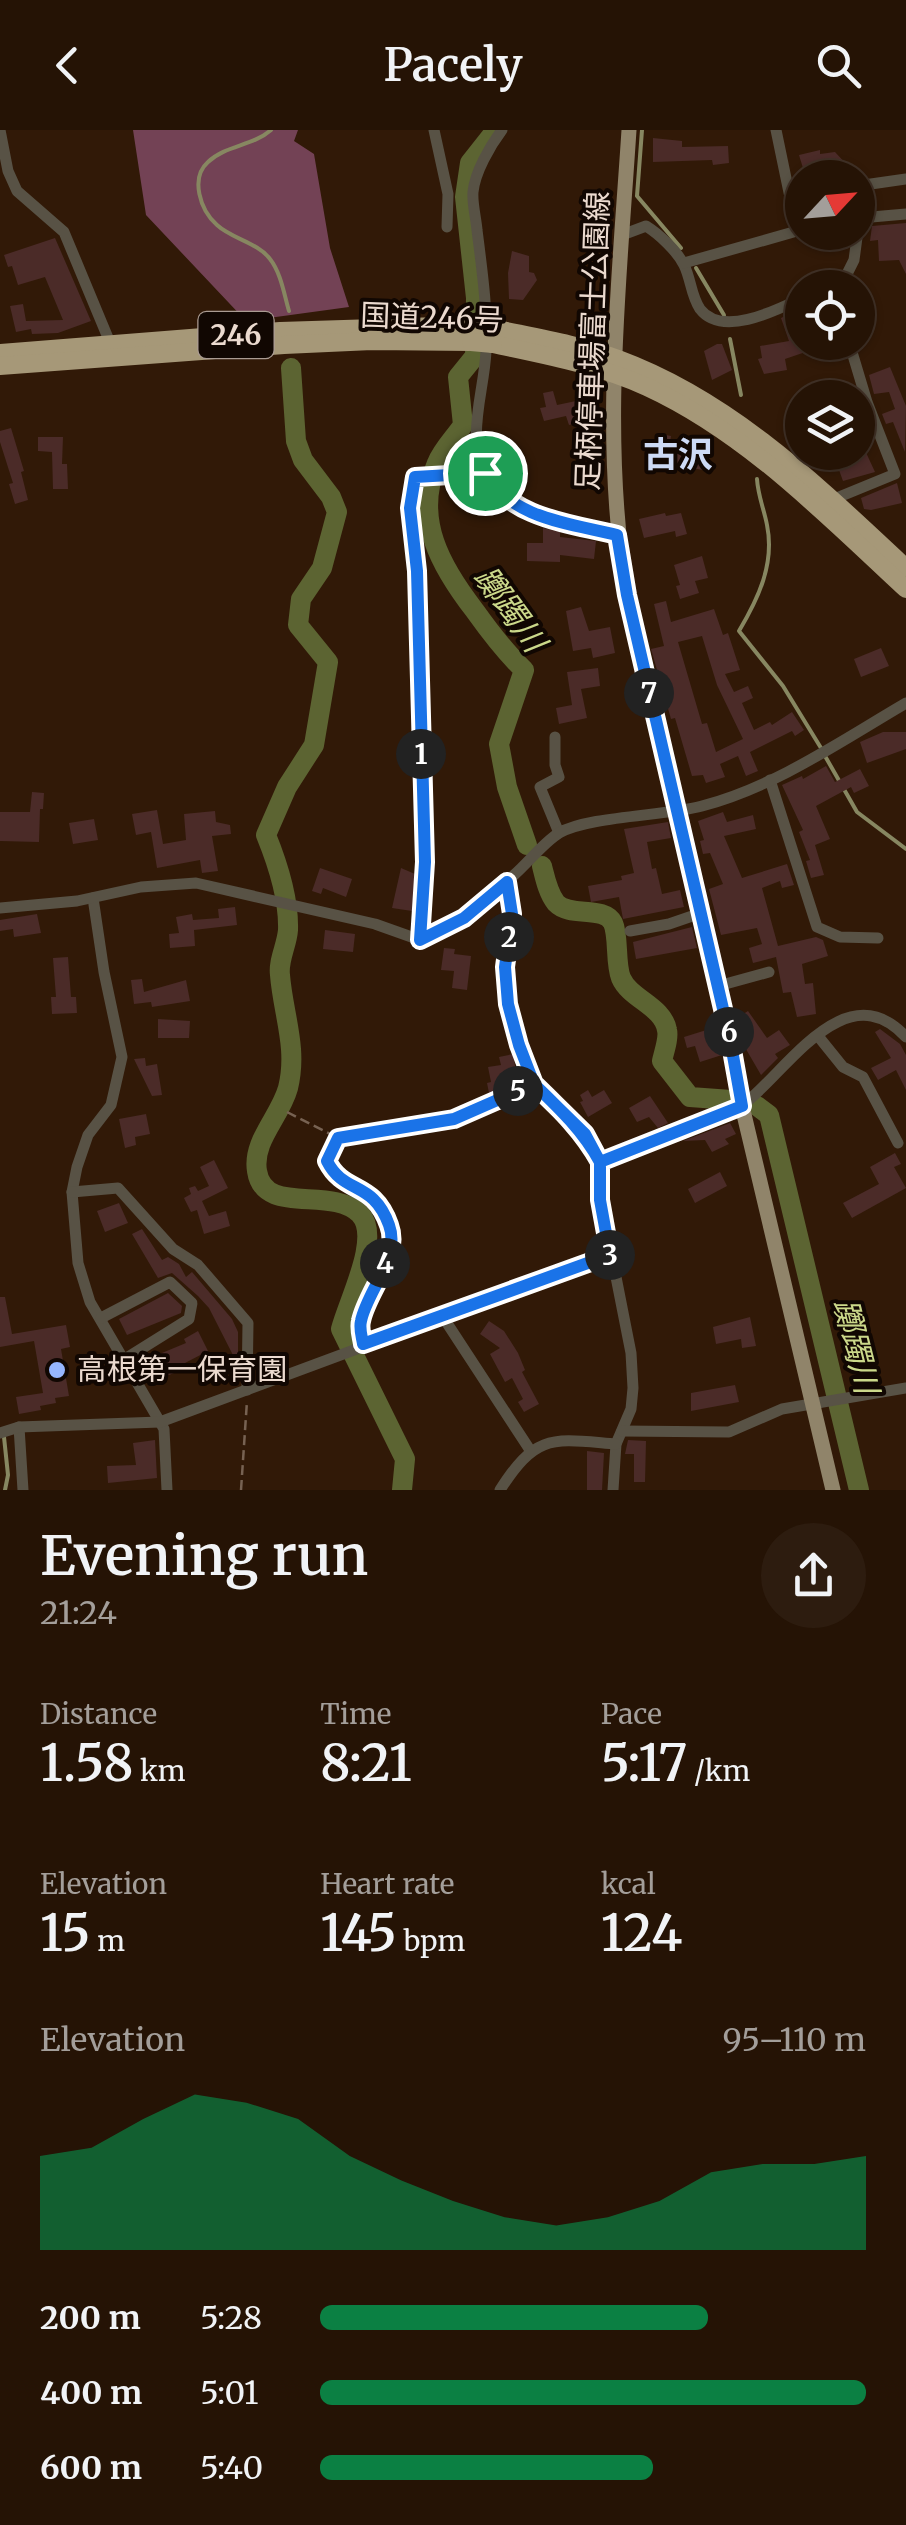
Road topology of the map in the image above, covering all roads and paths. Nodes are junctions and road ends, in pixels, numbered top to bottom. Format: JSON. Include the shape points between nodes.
{"nodes":[{"id":1,"x":0,"y":130,"type":"edge"},
{"id":2,"x":434,"y":130,"type":"edge"},
{"id":3,"x":502,"y":130,"type":"edge"},
{"id":4,"x":628,"y":130,"type":"edge"},
{"id":5,"x":776,"y":130,"type":"edge"},
{"id":6,"x":906,"y":178,"type":"edge"},
{"id":7,"x":875,"y":183,"type":"edge"},
{"id":8,"x":473,"y":191,"type":"junction"},
{"id":9,"x":448,"y":194,"type":"junction"},
{"id":10,"x":906,"y":214,"type":"edge"},
{"id":11,"x":875,"y":217,"type":"edge"},
{"id":12,"x":447,"y":227,"type":"dead end"},
{"id":13,"x":622,"y":235,"type":"junction"},
{"id":14,"x":684,"y":263,"type":"junction"},
{"id":15,"x":785,"y":304,"type":"edge"},
{"id":16,"x":471,"y":334,"type":"junction"},
{"id":17,"x":111,"y":345,"type":"junction"},
{"id":18,"x":2,"y":356,"type":"edge"},
{"id":19,"x":854,"y":360,"type":"edge"},
{"id":20,"x":616,"y":367,"type":"junction"},
{"id":21,"x":485,"y":473,"type":"junction"},
{"id":22,"x":834,"y":499,"type":"junction"},
{"id":23,"x":617,"y":535,"type":"junction"},
{"id":24,"x":906,"y":568,"type":"edge"},
{"id":25,"x":906,"y":589,"type":"edge"},
{"id":26,"x":906,"y":703,"type":"edge"},
{"id":27,"x":555,"y":737,"type":"dead end"},
{"id":28,"x":770,"y":780,"type":"junction"},
{"id":29,"x":676,"y":810,"type":"junction"},
{"id":30,"x":555,"y":837,"type":"junction"},
{"id":31,"x":507,"y":882,"type":"junction"},
{"id":32,"x":94,"y":898,"type":"junction"},
{"id":33,"x":0,"y":908,"type":"edge"},
{"id":34,"x":700,"y":913,"type":"junction"},
{"id":35,"x":630,"y":930,"type":"dead end"},
{"id":36,"x":878,"y":938,"type":"dead end"},
{"id":37,"x":420,"y":940,"type":"junction"},
{"id":38,"x":769,"y":972,"type":"dead end"},
{"id":39,"x":718,"y":986,"type":"junction"},
{"id":40,"x":818,"y":1036,"type":"junction"},
{"id":41,"x":906,"y":1037,"type":"edge"},
{"id":42,"x":534,"y":1084,"type":"junction"},
{"id":43,"x":742,"y":1106,"type":"junction"},
{"id":44,"x":287,"y":1112,"type":"dead end"},
{"id":45,"x":338,"y":1138,"type":"junction"},
{"id":46,"x":898,"y":1143,"type":"dead end"},
{"id":47,"x":600,"y":1162,"type":"junction"},
{"id":48,"x":72,"y":1192,"type":"junction"},
{"id":49,"x":610,"y":1255,"type":"junction"},
{"id":50,"x":443,"y":1316,"type":"junction"},
{"id":51,"x":100,"y":1318,"type":"junction"},
{"id":52,"x":360,"y":1345,"type":"junction"},
{"id":53,"x":125,"y":1359,"type":"junction"},
{"id":54,"x":906,"y":1388,"type":"edge"},
{"id":55,"x":247,"y":1390,"type":"junction"},
{"id":56,"x":817,"y":1404,"type":"junction"},
{"id":57,"x":160,"y":1422,"type":"junction"},
{"id":58,"x":10,"y":1430,"type":"edge"},
{"id":59,"x":622,"y":1431,"type":"junction"},
{"id":60,"x":616,"y":1444,"type":"junction"},
{"id":61,"x":530,"y":1450,"type":"junction"},
{"id":62,"x":23,"y":1490,"type":"edge"},
{"id":63,"x":168,"y":1490,"type":"edge"},
{"id":64,"x":241,"y":1490,"type":"edge"},
{"id":65,"x":500,"y":1490,"type":"edge"},
{"id":66,"x":613,"y":1490,"type":"edge"},
{"id":67,"x":833,"y":1490,"type":"edge"}],
"edges":[{"from":1,"to":17,"type":"street","via":[[18,191],[64,232]]},
{"from":2,"to":9,"type":"street"},
{"from":3,"to":8,"type":"street"},
{"from":4,"to":13,"type":"main road","name":"足柄停車場富士公園線"},
{"from":5,"to":14,"type":"street","via":[[797,231]]},
{"from":6,"to":7,"type":"street"},
{"from":8,"to":9,"type":"street"},
{"from":8,"to":21,"type":"street","via":[[486,353],[474,427]]},
{"from":9,"to":12,"type":"street"},
{"from":10,"to":11,"type":"street"},
{"from":13,"to":14,"type":"street","via":[[646,226]]},
{"from":13,"to":20,"type":"main road","name":"足柄停車場富士公園線"},
{"from":14,"to":15,"type":"street","via":[[698,306],[712,320],[732,324]]},
{"from":16,"to":17,"type":"highway","name":"国道246号","number":"246","via":[[330,328]]},
{"from":16,"to":18,"type":"highway","name":"国道246号","number":"246"},
{"from":16,"to":20,"type":"highway","name":"国道246号","number":"246","bridge":true},
{"from":17,"to":18,"type":"highway","name":"国道246号","number":"246"},
{"from":19,"to":22,"type":"street","via":[[895,474]]},
{"from":20,"to":22,"type":"highway","name":"国道246号","number":"246","via":[[671,382],[720,410]]},
{"from":20,"to":23,"type":"main road","name":"足柄停車場富士公園線","via":[[611,445]]},
{"from":20,"to":25,"type":"highway","name":"国道246号","number":"246","via":[[695,412],[807,497]]},
{"from":21,"to":23,"type":"street","via":[[494,488],[534,514]]},
{"from":21,"to":37,"type":"street","via":[[415,477],[410,508],[425,862]]},
{"from":22,"to":24,"type":"highway","name":"国道246号","number":"246"},
{"from":23,"to":29,"type":"main road","name":"足柄停車場富士公園線"},
{"from":26,"to":28,"type":"street"},
{"from":27,"to":30,"type":"street","via":[[559,777],[540,787]]},
{"from":28,"to":29,"type":"street"},
{"from":28,"to":36,"type":"street","via":[[818,927],[840,937]]},
{"from":29,"to":30,"type":"street"},
{"from":29,"to":34,"type":"main road","name":"足柄停車場富士公園線"},
{"from":30,"to":31,"type":"street"},
{"from":31,"to":37,"type":"street","via":[[464,918]]},
{"from":31,"to":42,"type":"street","via":[[508,1004]]},
{"from":32,"to":33,"type":"street"},
{"from":32,"to":37,"type":"street","via":[[141,886],[196,883]]},
{"from":32,"to":48,"type":"street","via":[[122,1057],[111,1105],[88,1135]]},
{"from":34,"to":35,"type":"street"},
{"from":34,"to":39,"type":"main road","name":"足柄停車場富士公園線"},
{"from":38,"to":39,"type":"street"},
{"from":39,"to":43,"type":"main road","name":"足柄停車場富士公園線"},
{"from":40,"to":41,"type":"street","via":[[843,1019],[866,1014]]},
{"from":40,"to":43,"type":"street"},
{"from":40,"to":46,"type":"street","via":[[843,1067],[862,1078]]},
{"from":42,"to":45,"type":"path","via":[[454,1119]]},
{"from":42,"to":47,"type":"street","via":[[585,1134]]},
{"from":43,"to":47,"type":"street"},
{"from":43,"to":56,"type":"main road","name":"足柄停車場富士公園線"},
{"from":44,"to":45,"type":"path"},
{"from":45,"to":52,"type":"path","via":[[327,1161],[336,1178],[375,1198],[391,1229],[388,1256],[361,1319]]},
{"from":47,"to":49,"type":"street"},
{"from":48,"to":51,"type":"street","via":[[78,1263]]},
{"from":48,"to":55,"type":"street","via":[[118,1188],[172,1250],[198,1265],[248,1323]]},
{"from":49,"to":50,"type":"street"},
{"from":49,"to":59,"type":"street","via":[[632,1370],[631,1408]]},
{"from":50,"to":52,"type":"street"},
{"from":50,"to":61,"type":"street"},
{"from":51,"to":53,"type":"street"},
{"from":51,"to":53,"type":"street","via":[[170,1282],[192,1303],[189,1319]]},
{"from":52,"to":55,"type":"street"},
{"from":53,"to":57,"type":"street"},
{"from":54,"to":56,"type":"street"},
{"from":55,"to":57,"type":"street"},
{"from":55,"to":64,"type":"path"},
{"from":56,"to":59,"type":"street","via":[[782,1409],[728,1432]]},
{"from":56,"to":67,"type":"main road","name":"足柄停車場富士公園線"},
{"from":57,"to":58,"type":"street"},
{"from":57,"to":63,"type":"street"},
{"from":58,"to":62,"type":"street"},
{"from":59,"to":60,"type":"street"},
{"from":60,"to":61,"type":"street","via":[[562,1440]]},
{"from":60,"to":66,"type":"street"},
{"from":61,"to":65,"type":"street"}]}
